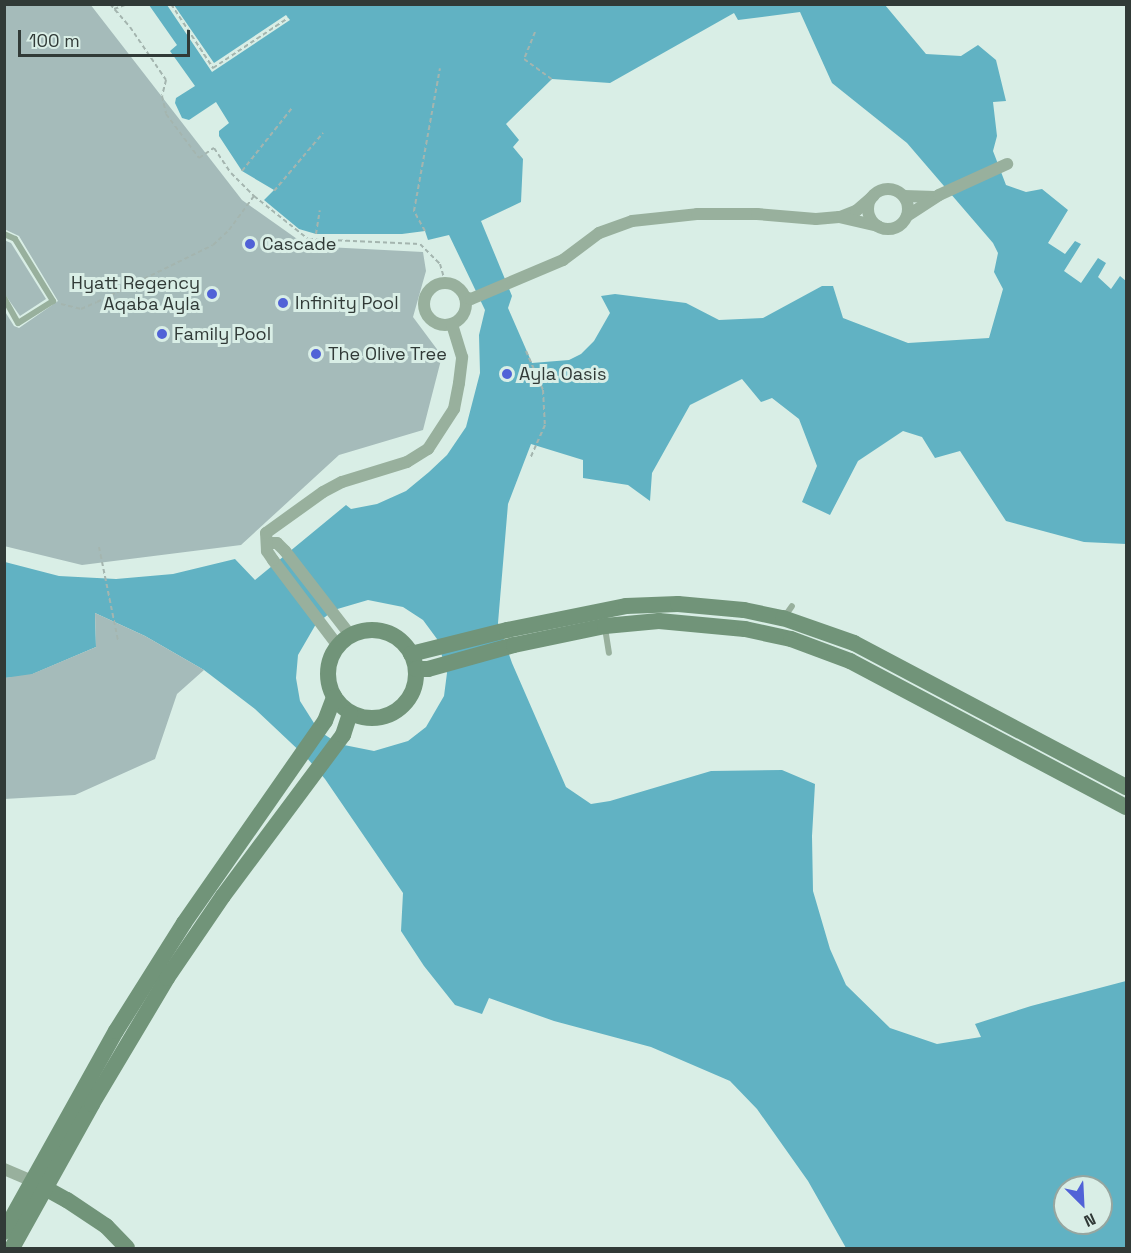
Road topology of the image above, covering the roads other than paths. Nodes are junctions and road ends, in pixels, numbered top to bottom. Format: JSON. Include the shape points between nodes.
{"nodes":[{"id":1,"x":1007,"y":164,"type":"dead end"},
{"id":2,"x":873,"y":196,"type":"junction"},
{"id":3,"x":904,"y":196,"type":"junction"},
{"id":4,"x":937,"y":196,"type":"junction"},
{"id":5,"x":907,"y":216,"type":"junction"},
{"id":6,"x":839,"y":217,"type":"junction"},
{"id":7,"x":878,"y":226,"type":"junction"},
{"id":8,"x":4,"y":234,"type":"edge"},
{"id":9,"x":4,"y":298,"type":"edge"},
{"id":10,"x":468,"y":298,"type":"junction"},
{"id":11,"x":452,"y":324,"type":"junction"},
{"id":12,"x":268,"y":543,"type":"junction"},
{"id":13,"x":604,"y":618,"type":"junction"},
{"id":14,"x":347,"y":631,"type":"junction"},
{"id":15,"x":335,"y":642,"type":"junction"},
{"id":16,"x":609,"y":653,"type":"dead end"},
{"id":17,"x":419,"y":661,"type":"junction"},
{"id":18,"x":334,"y":697,"type":"junction"},
{"id":19,"x":350,"y":713,"type":"junction"},
{"id":20,"x":294,"y":766,"type":"junction"},
{"id":21,"x":311,"y":780,"type":"junction"},
{"id":22,"x":1126,"y":787,"type":"edge"},
{"id":23,"x":1126,"y":807,"type":"edge"},
{"id":24,"x":58,"y":1148,"type":"junction"},
{"id":25,"x":4,"y":1169,"type":"edge"},
{"id":26,"x":38,"y":1185,"type":"junction"},
{"id":27,"x":20,"y":1219,"type":"junction"},
{"id":28,"x":4,"y":1232,"type":"edge"},
{"id":29,"x":12,"y":1248,"type":"edge"},
{"id":30,"x":126,"y":1248,"type":"edge"}],
"edges":[{"from":1,"to":4,"type":"street"},
{"from":2,"to":3,"type":"street","via":[[892,189]]},
{"from":2,"to":6,"type":"street","via":[[856,211]]},
{"from":2,"to":7,"type":"street","via":[[869,212]]},
{"from":3,"to":4,"type":"street"},
{"from":3,"to":5,"type":"street"},
{"from":4,"to":5,"type":"street"},
{"from":5,"to":7,"type":"street","via":[[895,228]]},
{"from":6,"to":7,"type":"street"},
{"from":6,"to":10,"type":"street","via":[[697,214],[632,221],[599,233],[563,260]]},
{"from":8,"to":9,"type":"lane","via":[[15,239],[52,302],[18,323]]},
{"from":10,"to":11,"type":"street","via":[[464,313]]},
{"from":10,"to":11,"type":"street","via":[[446,282],[427,295],[426,311],[436,323]]},
{"from":11,"to":12,"type":"street","via":[[462,357],[459,383],[454,409],[428,449],[407,462],[323,492],[268,529]]},
{"from":12,"to":14,"type":"street","via":[[277,543],[285,551]]},
{"from":12,"to":15,"type":"street","via":[[267,551],[273,560]]},
{"from":13,"to":16,"type":"lane"},
{"from":13,"to":17,"type":"street","via":[[514,645]]},
{"from":13,"to":17,"type":"street","via":[[507,630]]},
{"from":13,"to":22,"type":"street","via":[[678,604],[788,612]]},
{"from":13,"to":23,"type":"street","via":[[714,624],[813,646],[866,669]]},
{"from":14,"to":15,"type":"street"},
{"from":14,"to":17,"type":"street","via":[[385,632],[400,640]]},
{"from":15,"to":18,"type":"street","via":[[328,671]]},
{"from":17,"to":19,"type":"street","via":[[412,693],[396,711],[374,718]]},
{"from":18,"to":19,"type":"street"},
{"from":18,"to":20,"type":"street","via":[[325,721]]},
{"from":19,"to":21,"type":"street","via":[[343,735]]},
{"from":20,"to":21,"type":"street"},
{"from":20,"to":24,"type":"street","via":[[184,923],[116,1031]]},
{"from":21,"to":24,"type":"street","via":[[223,896]]},
{"from":24,"to":26,"type":"street"},
{"from":25,"to":26,"type":"street"},
{"from":26,"to":27,"type":"street"},
{"from":26,"to":30,"type":"street","via":[[106,1226]]},
{"from":27,"to":28,"type":"street"},
{"from":27,"to":29,"type":"street"}]}
